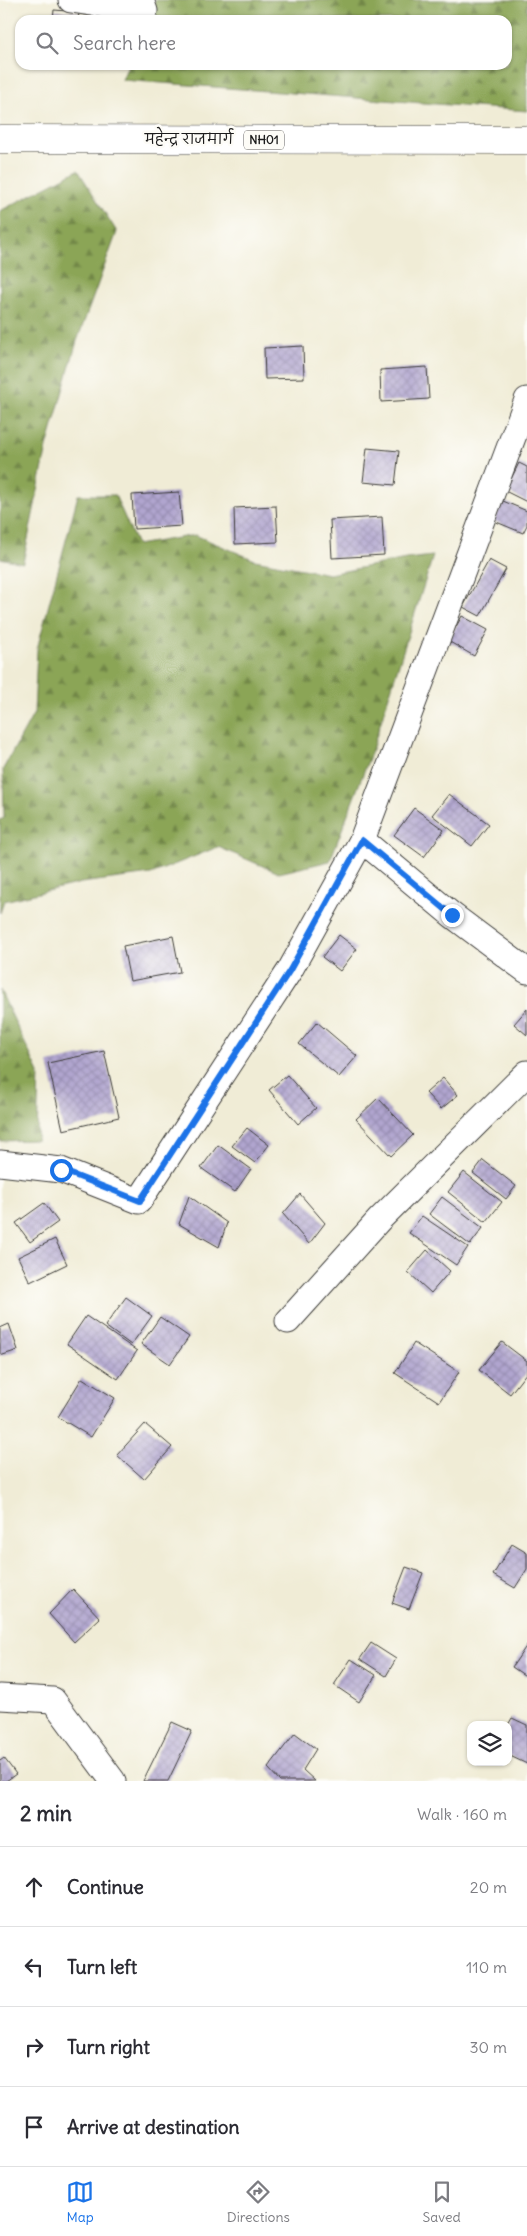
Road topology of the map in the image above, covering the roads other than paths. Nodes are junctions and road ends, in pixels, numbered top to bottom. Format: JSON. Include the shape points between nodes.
{"nodes":[{"id":1,"x":71,"y":0,"type":"edge"},
{"id":2,"x":141,"y":0,"type":"edge"},
{"id":3,"x":0,"y":139,"type":"edge"},
{"id":4,"x":527,"y":140,"type":"edge"},
{"id":5,"x":527,"y":400,"type":"edge"},
{"id":6,"x":362,"y":840,"type":"junction"},
{"id":7,"x":527,"y":971,"type":"edge"},
{"id":8,"x":527,"y":1073,"type":"edge"},
{"id":9,"x":0,"y":1163,"type":"edge"},
{"id":10,"x":288,"y":1321,"type":"dead end"},
{"id":11,"x":0,"y":1697,"type":"edge"},
{"id":12,"x":113,"y":1781,"type":"edge"}],
"edges":[{"from":1,"to":2,"type":"street","via":[[145,11]]},
{"from":3,"to":4,"type":"highway","name":"महेन्द्र राजमार्ग","number":"NH01"},
{"from":5,"to":6,"type":"street"},
{"from":6,"to":7,"type":"street","via":[[452,915]]},
{"from":6,"to":9,"type":"street","via":[[290,970],[140,1201],[61,1170]]},
{"from":8,"to":10,"type":"street","via":[[379,1220]]},
{"from":11,"to":12,"type":"street","via":[[53,1700]]}]}
